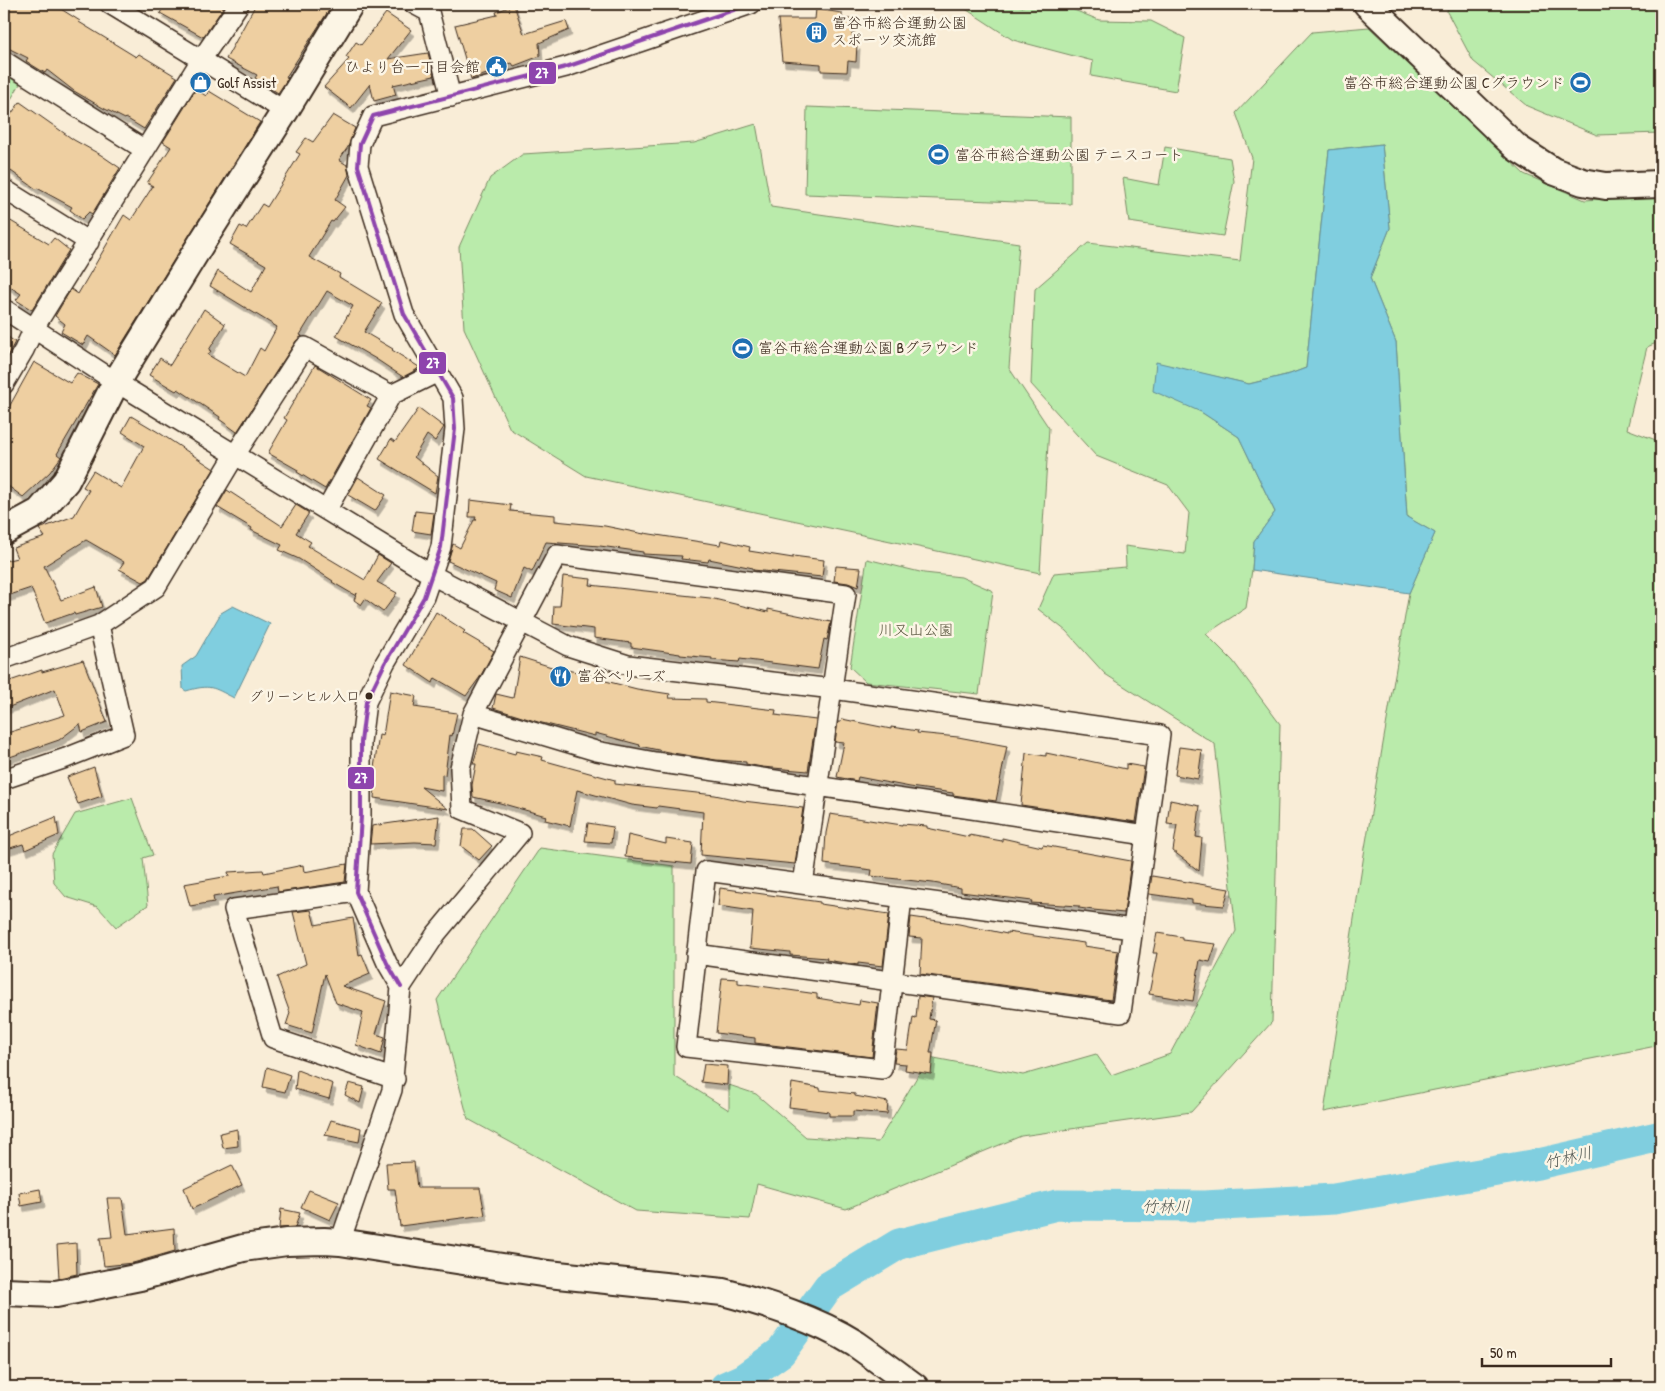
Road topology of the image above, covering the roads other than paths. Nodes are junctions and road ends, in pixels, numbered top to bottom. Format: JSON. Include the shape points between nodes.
{"nodes":[{"id":1,"x":110,"y":4,"type":"edge"},
{"id":2,"x":239,"y":4,"type":"edge"},
{"id":3,"x":350,"y":4,"type":"edge"},
{"id":4,"x":414,"y":4,"type":"edge"},
{"id":5,"x":750,"y":4,"type":"edge"},
{"id":6,"x":1367,"y":4,"type":"edge"},
{"id":7,"x":202,"y":60,"type":"junction"},
{"id":8,"x":4,"y":61,"type":"edge"},
{"id":9,"x":451,"y":97,"type":"junction"},
{"id":10,"x":285,"y":111,"type":"junction"},
{"id":11,"x":145,"y":150,"type":"junction"},
{"id":12,"x":1661,"y":184,"type":"edge"},
{"id":13,"x":4,"y":189,"type":"edge"},
{"id":14,"x":89,"y":242,"type":"junction"},
{"id":15,"x":4,"y":309,"type":"edge"},
{"id":16,"x":34,"y":328,"type":"junction"},
{"id":17,"x":438,"y":372,"type":"junction"},
{"id":18,"x":116,"y":382,"type":"junction"},
{"id":19,"x":4,"y":384,"type":"edge"},
{"id":20,"x":391,"y":395,"type":"junction"},
{"id":21,"x":235,"y":455,"type":"junction"},
{"id":22,"x":327,"y":509,"type":"junction"},
{"id":23,"x":4,"y":531,"type":"edge"},
{"id":24,"x":432,"y":575,"type":"junction"},
{"id":25,"x":522,"y":620,"type":"junction"},
{"id":26,"x":99,"y":625,"type":"junction"},
{"id":27,"x":4,"y":659,"type":"edge"},
{"id":28,"x":833,"y":689,"type":"junction"},
{"id":29,"x":473,"y":714,"type":"junction"},
{"id":30,"x":4,"y":779,"type":"edge"},
{"id":31,"x":817,"y":786,"type":"junction"},
{"id":32,"x":1146,"y":835,"type":"junction"},
{"id":33,"x":803,"y":884,"type":"junction"},
{"id":34,"x":356,"y":892,"type":"junction"},
{"id":35,"x":902,"y":898,"type":"junction"},
{"id":36,"x":1132,"y":929,"type":"junction"},
{"id":37,"x":696,"y":954,"type":"junction"},
{"id":38,"x":892,"y":981,"type":"junction"},
{"id":39,"x":401,"y":987,"type":"junction"},
{"id":40,"x":394,"y":1079,"type":"junction"},
{"id":41,"x":340,"y":1242,"type":"junction"},
{"id":42,"x":4,"y":1292,"type":"edge"},
{"id":43,"x":915,"y":1387,"type":"edge"}],
"edges":[{"from":1,"to":7,"type":"street"},
{"from":2,"to":7,"type":"street"},
{"from":3,"to":10,"type":"street"},
{"from":4,"to":9,"type":"street","via":[[429,12]]},
{"from":5,"to":9,"type":"street","via":[[566,67]]},
{"from":6,"to":12,"type":"street","via":[[1517,148],[1538,162],[1553,171],[1606,186]]},
{"from":7,"to":10,"type":"street"},
{"from":7,"to":11,"type":"street"},
{"from":8,"to":11,"type":"street"},
{"from":9,"to":17,"type":"street","via":[[373,116],[360,144],[358,166],[404,314]]},
{"from":10,"to":18,"type":"street"},
{"from":11,"to":14,"type":"street"},
{"from":13,"to":14,"type":"street"},
{"from":14,"to":16,"type":"street"},
{"from":15,"to":16,"type":"street"},
{"from":16,"to":18,"type":"street"},
{"from":16,"to":19,"type":"street"},
{"from":17,"to":20,"type":"street"},
{"from":17,"to":24,"type":"street","via":[[453,398],[454,429],[441,547]]},
{"from":18,"to":21,"type":"street"},
{"from":18,"to":23,"type":"street","via":[[66,481],[39,512]]},
{"from":20,"to":21,"type":"street","via":[[305,347]]},
{"from":20,"to":22,"type":"street"},
{"from":21,"to":22,"type":"street"},
{"from":21,"to":26,"type":"street","via":[[156,587]]},
{"from":22,"to":24,"type":"street"},
{"from":24,"to":25,"type":"street"},
{"from":24,"to":34,"type":"street","via":[[424,597],[385,662],[366,702],[361,742]]},
{"from":25,"to":28,"type":"street","via":[[568,646],[628,665]]},
{"from":25,"to":28,"type":"street","via":[[557,555],[846,594]]},
{"from":25,"to":29,"type":"street"},
{"from":26,"to":27,"type":"street"},
{"from":26,"to":30,"type":"street","via":[[124,735]]},
{"from":28,"to":31,"type":"street"},
{"from":28,"to":32,"type":"street","via":[[1160,735]]},
{"from":29,"to":31,"type":"street","via":[[596,751]]},
{"from":29,"to":39,"type":"street","via":[[460,768],[462,809],[520,833],[436,934]]},
{"from":31,"to":32,"type":"street"},
{"from":31,"to":33,"type":"street"},
{"from":32,"to":36,"type":"street"},
{"from":33,"to":35,"type":"street"},
{"from":33,"to":37,"type":"street","via":[[706,870]]},
{"from":34,"to":39,"type":"street"},
{"from":34,"to":40,"type":"street","via":[[234,909],[274,1038]]},
{"from":35,"to":36,"type":"street"},
{"from":35,"to":38,"type":"street"},
{"from":36,"to":38,"type":"street","via":[[1120,1013]]},
{"from":37,"to":38,"type":"street"},
{"from":37,"to":38,"type":"street","via":[[686,1046],[882,1069]]},
{"from":39,"to":40,"type":"street"},
{"from":40,"to":41,"type":"street"},
{"from":41,"to":42,"type":"street","via":[[287,1242],[243,1248],[140,1277],[56,1294]]},
{"from":41,"to":43,"type":"street","via":[[548,1274],[723,1292],[786,1311],[830,1330]]}]}
